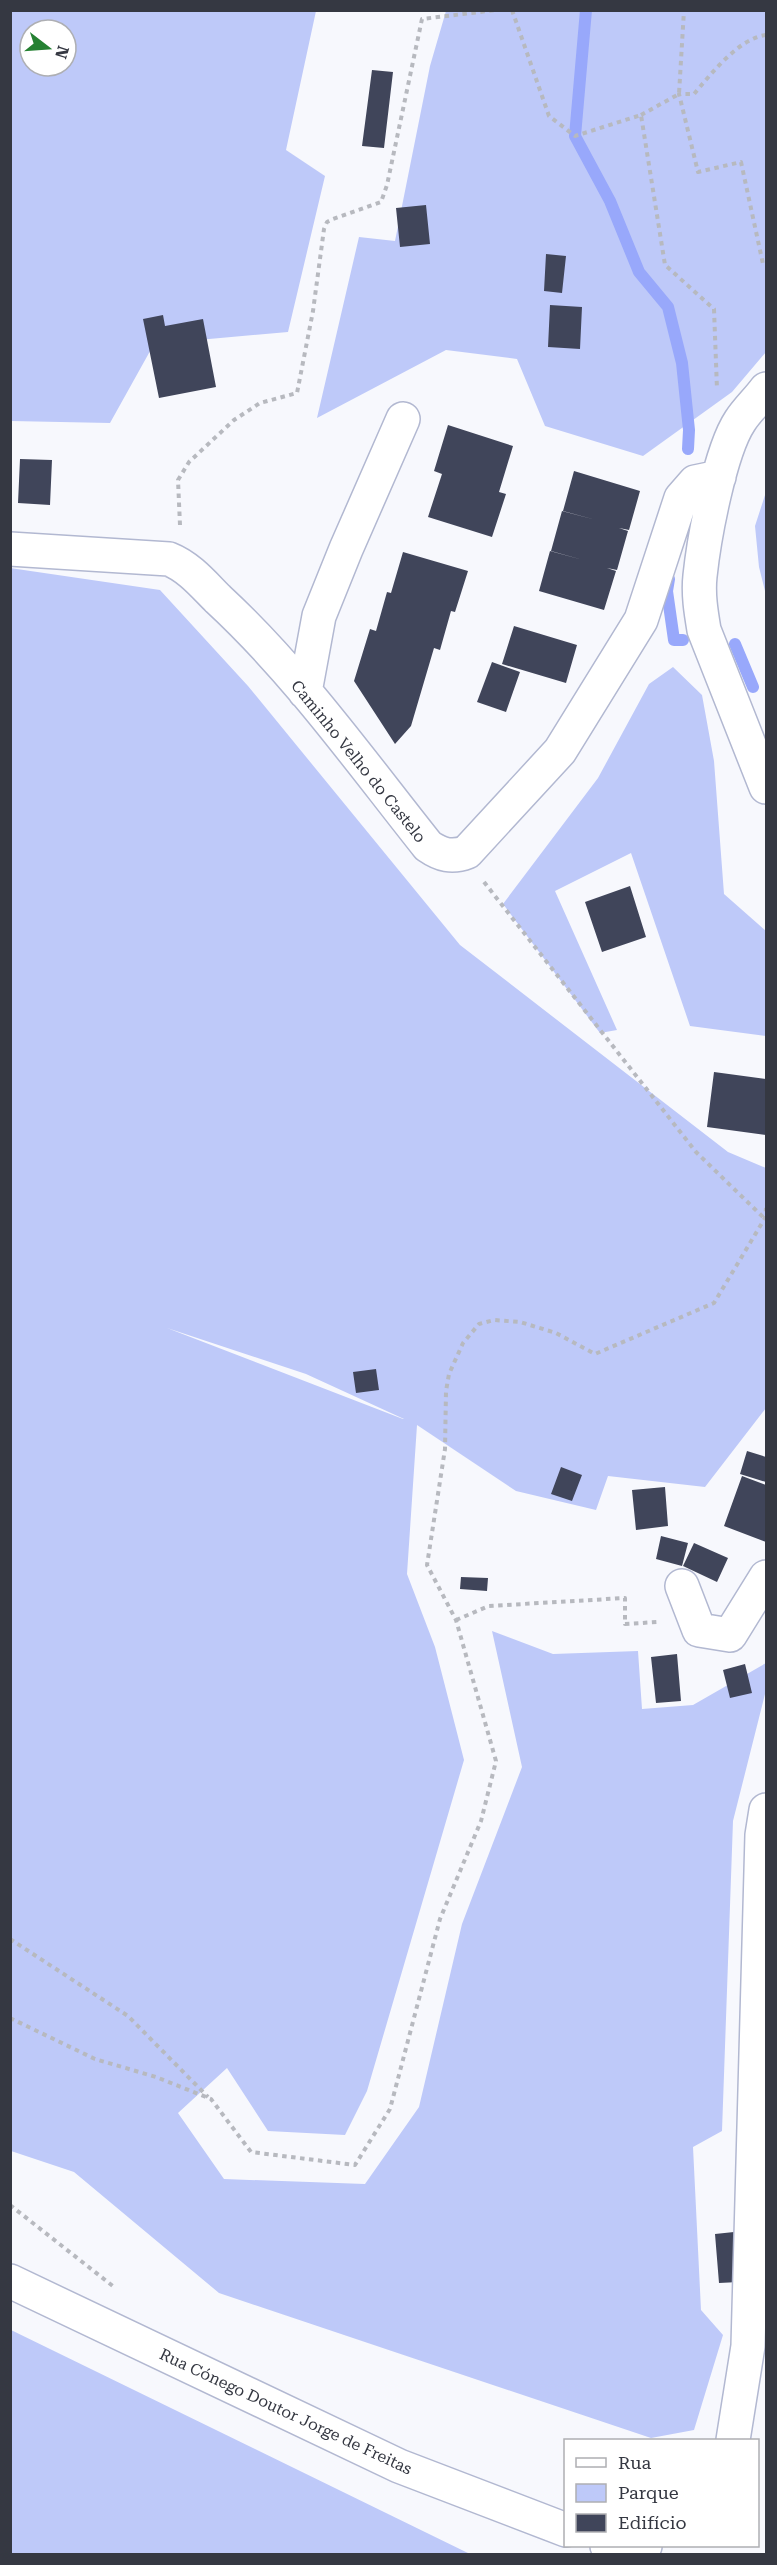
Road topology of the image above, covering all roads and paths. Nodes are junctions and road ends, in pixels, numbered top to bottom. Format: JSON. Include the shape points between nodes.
{"nodes":[{"id":1,"x":424,"y":10,"type":"edge"},
{"id":2,"x":496,"y":10,"type":"edge"},
{"id":3,"x":512,"y":10,"type":"edge"},
{"id":4,"x":684,"y":10,"type":"edge"},
{"id":5,"x":422,"y":19,"type":"junction"},
{"id":6,"x":766,"y":35,"type":"edge"},
{"id":7,"x":679,"y":94,"type":"junction"},
{"id":8,"x":641,"y":114,"type":"junction"},
{"id":9,"x":766,"y":264,"type":"edge"},
{"id":10,"x":766,"y":389,"type":"edge"},
{"id":11,"x":403,"y":419,"type":"dead end"},
{"id":12,"x":740,"y":421,"type":"junction"},
{"id":13,"x":719,"y":477,"type":"junction"},
{"id":14,"x":10,"y":549,"type":"edge"},
{"id":15,"x":177,"y":562,"type":"junction"},
{"id":16,"x":305,"y":692,"type":"junction"},
{"id":17,"x":766,"y":787,"type":"edge"},
{"id":18,"x":459,"y":855,"type":"junction"},
{"id":19,"x":766,"y":1208,"type":"edge"},
{"id":20,"x":766,"y":1219,"type":"edge"},
{"id":21,"x":766,"y":1577,"type":"edge"},
{"id":22,"x":682,"y":1586,"type":"joint"},
{"id":23,"x":456,"y":1620,"type":"junction"},
{"id":24,"x":766,"y":1810,"type":"edge"},
{"id":25,"x":10,"y":1939,"type":"edge"},
{"id":26,"x":10,"y":2018,"type":"edge"},
{"id":27,"x":211,"y":2099,"type":"junction"},
{"id":28,"x":10,"y":2281,"type":"edge"},
{"id":29,"x":733,"y":2439,"type":"edge"},
{"id":30,"x":564,"y":2529,"type":"edge"},
{"id":31,"x":610,"y":2547,"type":"edge"},
{"id":32,"x":643,"y":2547,"type":"edge"}],
"edges":[{"from":1,"to":5,"type":"path"},
{"from":2,"to":5,"type":"path"},
{"from":3,"to":8,"type":"path","via":[[549,116],[575,136]]},
{"from":4,"to":7,"type":"path"},
{"from":5,"to":15,"type":"path","via":[[381,202],[333,219],[324,229],[297,393],[260,403],[234,420],[189,462],[178,480],[184,544]]},
{"from":6,"to":7,"type":"path","via":[[758,36],[721,62],[694,94]]},
{"from":7,"to":8,"type":"path"},
{"from":7,"to":9,"type":"path","via":[[698,172],[741,162]]},
{"from":8,"to":12,"type":"path","via":[[665,265],[714,309],[718,407]]},
{"from":10,"to":12,"type":"street"},
{"from":11,"to":16,"type":"street","via":[[319,616]]},
{"from":12,"to":13,"type":"street"},
{"from":13,"to":17,"type":"street","via":[[700,576],[704,630]]},
{"from":13,"to":18,"type":"street","via":[[694,482],[681,498],[641,620],[560,751],[467,852]]},
{"from":14,"to":15,"type":"street"},
{"from":15,"to":16,"type":"street","name":"Caminho Velho do Castelo","via":[[245,623]]},
{"from":16,"to":18,"type":"street","name":"Caminho Velho do Castelo","via":[[428,846],[442,855]]},
{"from":18,"to":20,"type":"path","via":[[696,1152]]},
{"from":19,"to":20,"type":"path"},
{"from":20,"to":23,"type":"path","via":[[714,1303],[595,1354],[556,1333],[520,1322],[494,1320],[480,1324],[463,1343],[446,1391],[445,1449],[427,1565]]},
{"from":21,"to":22,"type":"street","via":[[730,1635],[699,1630]]},
{"from":22,"to":23,"type":"path","via":[[667,1621],[625,1624],[625,1598],[489,1606]]},
{"from":23,"to":27,"type":"path","via":[[496,1761],[481,1821],[440,1919],[390,2109],[355,2165],[251,2152]]},
{"from":24,"to":29,"type":"street","via":[[762,1835],[748,2346]]},
{"from":25,"to":27,"type":"path","via":[[128,2016]]},
{"from":26,"to":27,"type":"path","via":[[95,2059]]},
{"from":28,"to":30,"type":"street","name":"Rua Cónego Doutor Jorge de Freitas","via":[[399,2466]]},
{"from":31,"to":32,"type":"street","via":[[629,2554]]}]}
